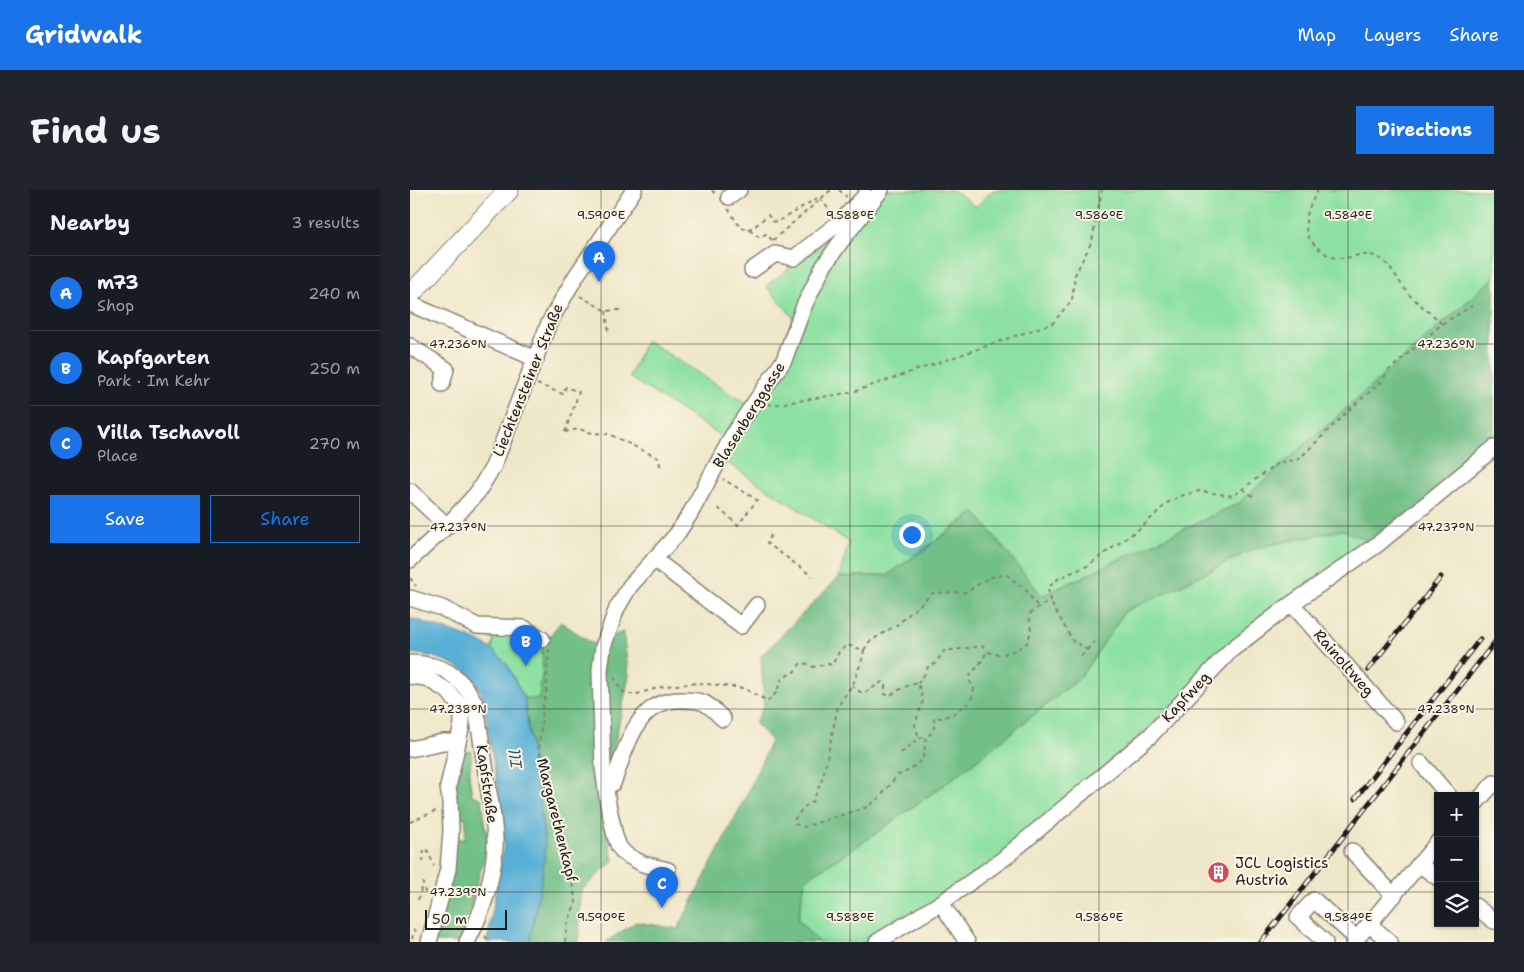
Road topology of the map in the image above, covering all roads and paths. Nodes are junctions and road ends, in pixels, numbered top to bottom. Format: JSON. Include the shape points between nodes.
{"nodes":[{"id":1,"x":510,"y":190,"type":"edge"},
{"id":2,"x":634,"y":190,"type":"edge"},
{"id":3,"x":712,"y":190,"type":"edge"},
{"id":4,"x":831,"y":190,"type":"edge"},
{"id":5,"x":839,"y":190,"type":"edge"},
{"id":6,"x":870,"y":190,"type":"edge"},
{"id":7,"x":881,"y":190,"type":"edge"},
{"id":8,"x":1102,"y":190,"type":"edge"},
{"id":9,"x":1318,"y":190,"type":"edge"},
{"id":10,"x":730,"y":199,"type":"edge"},
{"id":11,"x":820,"y":199,"type":"junction"},
{"id":12,"x":841,"y":201,"type":"dead end"},
{"id":13,"x":836,"y":206,"type":"dead end"},
{"id":14,"x":835,"y":217,"type":"junction"},
{"id":15,"x":748,"y":229,"type":"junction"},
{"id":16,"x":777,"y":246,"type":"junction"},
{"id":17,"x":752,"y":270,"type":"dead end"},
{"id":18,"x":410,"y":295,"type":"edge"},
{"id":19,"x":580,"y":296,"type":"dead end"},
{"id":20,"x":410,"y":301,"type":"edge"},
{"id":21,"x":1472,"y":306,"type":"dead end"},
{"id":22,"x":621,"y":310,"type":"dead end"},
{"id":23,"x":606,"y":311,"type":"junction"},
{"id":24,"x":1442,"y":324,"type":"junction"},
{"id":25,"x":609,"y":335,"type":"dead end"},
{"id":26,"x":410,"y":346,"type":"edge"},
{"id":27,"x":536,"y":359,"type":"junction"},
{"id":28,"x":534,"y":383,"type":"dead end"},
{"id":29,"x":442,"y":384,"type":"dead end"},
{"id":30,"x":756,"y":401,"type":"junction"},
{"id":31,"x":1494,"y":448,"type":"edge"},
{"id":32,"x":661,"y":468,"type":"dead end"},
{"id":33,"x":712,"y":472,"type":"junction"},
{"id":34,"x":1243,"y":489,"type":"junction"},
{"id":35,"x":410,"y":491,"type":"edge"},
{"id":36,"x":1256,"y":498,"type":"dead end"},
{"id":37,"x":718,"y":508,"type":"dead end"},
{"id":38,"x":447,"y":526,"type":"junction"},
{"id":39,"x":771,"y":535,"type":"dead end"},
{"id":40,"x":654,"y":559,"type":"junction"},
{"id":41,"x":410,"y":560,"type":"edge"},
{"id":42,"x":812,"y":576,"type":"dead end"},
{"id":43,"x":410,"y":598,"type":"edge"},
{"id":44,"x":1050,"y":601,"type":"junction"},
{"id":45,"x":1292,"y":604,"type":"junction"},
{"id":46,"x":757,"y":605,"type":"dead end"},
{"id":47,"x":1038,"y":607,"type":"junction"},
{"id":48,"x":542,"y":639,"type":"joint"},
{"id":49,"x":1095,"y":640,"type":"dead end"},
{"id":50,"x":864,"y":650,"type":"junction"},
{"id":51,"x":1088,"y":650,"type":"junction"},
{"id":52,"x":987,"y":651,"type":"junction"},
{"id":53,"x":1081,"y":656,"type":"dead end"},
{"id":54,"x":410,"y":663,"type":"edge"},
{"id":55,"x":410,"y":676,"type":"edge"},
{"id":56,"x":613,"y":676,"type":"dead end"},
{"id":57,"x":918,"y":683,"type":"junction"},
{"id":58,"x":852,"y":685,"type":"junction"},
{"id":59,"x":723,"y":719,"type":"dead end"},
{"id":60,"x":1396,"y":722,"type":"dead end"},
{"id":61,"x":926,"y":737,"type":"junction"},
{"id":62,"x":919,"y":738,"type":"junction"},
{"id":63,"x":458,"y":742,"type":"junction"},
{"id":64,"x":410,"y":749,"type":"edge"},
{"id":65,"x":901,"y":753,"type":"dead end"},
{"id":66,"x":1421,"y":763,"type":"dead end"},
{"id":67,"x":1494,"y":784,"type":"edge"},
{"id":68,"x":606,"y":788,"type":"junction"},
{"id":69,"x":1446,"y":792,"type":"edge"},
{"id":70,"x":1479,"y":800,"type":"edge"},
{"id":71,"x":450,"y":804,"type":"junction"},
{"id":72,"x":410,"y":822,"type":"edge"},
{"id":73,"x":1434,"y":847,"type":"edge"},
{"id":74,"x":1352,"y":850,"type":"dead end"},
{"id":75,"x":423,"y":862,"type":"dead end"},
{"id":76,"x":1419,"y":864,"type":"junction"},
{"id":77,"x":668,"y":870,"type":"dead end"},
{"id":78,"x":1434,"y":875,"type":"edge"},
{"id":79,"x":443,"y":889,"type":"junction"},
{"id":80,"x":1394,"y":896,"type":"junction"},
{"id":81,"x":942,"y":903,"type":"junction"},
{"id":82,"x":1479,"y":909,"type":"edge"},
{"id":83,"x":1494,"y":922,"type":"edge"},
{"id":84,"x":1370,"y":926,"type":"junction"},
{"id":85,"x":486,"y":937,"type":"dead end"},
{"id":86,"x":412,"y":939,"type":"dead end"},
{"id":87,"x":423,"y":939,"type":"edge"},
{"id":88,"x":1356,"y":941,"type":"edge"},
{"id":89,"x":467,"y":942,"type":"edge"},
{"id":90,"x":490,"y":942,"type":"edge"},
{"id":91,"x":565,"y":942,"type":"edge"},
{"id":92,"x":877,"y":942,"type":"edge"},
{"id":93,"x":967,"y":942,"type":"edge"},
{"id":94,"x":1325,"y":942,"type":"edge"},
{"id":95,"x":1390,"y":942,"type":"edge"}],
"edges":[{"from":1,"to":18,"type":"main road"},
{"from":2,"to":27,"type":"street","name":"Liechtensteiner Straße","via":[[561,299]]},
{"from":3,"to":10,"type":"path"},
{"from":4,"to":11,"type":"path"},
{"from":5,"to":12,"type":"path","via":[[846,196]]},
{"from":6,"to":14,"type":"street"},
{"from":7,"to":30,"type":"street","name":"Blasenberggasse","via":[[823,267],[784,360]]},
{"from":8,"to":30,"type":"path","via":[[1092,241],[1074,275],[1072,300],[1054,322],[853,392],[773,405]]},
{"from":9,"to":24,"type":"path","via":[[1305,225],[1313,245],[1339,258],[1363,254],[1378,257],[1408,294]]},
{"from":10,"to":15,"type":"path","via":[[741,228]]},
{"from":11,"to":14,"type":"path"},
{"from":11,"to":15,"type":"path","via":[[777,222],[768,215]]},
{"from":11,"to":16,"type":"path"},
{"from":13,"to":14,"type":"path"},
{"from":14,"to":16,"type":"street","via":[[794,258]]},
{"from":15,"to":16,"type":"path","via":[[759,237],[766,234]]},
{"from":16,"to":17,"type":"street","via":[[775,254]]},
{"from":19,"to":23,"type":"path"},
{"from":20,"to":27,"type":"street"},
{"from":21,"to":24,"type":"path"},
{"from":22,"to":23,"type":"path"},
{"from":23,"to":25,"type":"path"},
{"from":24,"to":34,"type":"path","via":[[1388,371],[1382,381],[1299,459],[1278,464]]},
{"from":26,"to":29,"type":"street","via":[[446,369]]},
{"from":27,"to":38,"type":"street","name":"Liechtensteiner Straße","via":[[493,467],[477,493]]},
{"from":28,"to":32,"type":"path","via":[[563,394],[566,387],[579,392],[565,432],[579,429],[609,434],[658,458]]},
{"from":30,"to":33,"type":"street","name":"Blasenberggasse"},
{"from":31,"to":45,"type":"street","name":"Kapfweg","via":[[1378,544]]},
{"from":33,"to":37,"type":"path","via":[[757,500],[738,525]]},
{"from":33,"to":40,"type":"street","name":"Blasenberggasse","via":[[677,534]]},
{"from":34,"to":36,"type":"path"},
{"from":34,"to":44,"type":"path","via":[[1233,496],[1199,491],[1167,504],[1088,566],[1059,578],[1048,588]]},
{"from":35,"to":38,"type":"street"},
{"from":38,"to":41,"type":"street","name":"Liechtensteiner Straße"},
{"from":39,"to":42,"type":"path","via":[[767,543]]},
{"from":40,"to":46,"type":"street","via":[[741,626]]},
{"from":40,"to":68,"type":"street","name":"Blasenberggasse","via":[[630,586],[617,608],[603,647],[600,670]]},
{"from":43,"to":48,"type":"street","via":[[442,608],[477,626],[524,628]]},
{"from":44,"to":47,"type":"path"},
{"from":44,"to":51,"type":"path","via":[[1074,643]]},
{"from":45,"to":60,"type":"street","name":"Rainoltweg"},
{"from":45,"to":81,"type":"street","name":"Kapfweg","via":[[1231,650],[1150,736],[1003,859]]},
{"from":47,"to":50,"type":"path","via":[[1026,589],[1007,575],[990,578],[966,592],[934,593],[898,624],[868,642]]},
{"from":47,"to":52,"type":"path","via":[[1030,615],[1028,642],[1001,654],[993,655]]},
{"from":48,"to":91,"type":"path","name":"Margarethenkapf","via":[[550,650],[539,748],[546,789],[563,839],[576,902],[567,925]]},
{"from":49,"to":51,"type":"path"},
{"from":50,"to":56,"type":"path","via":[[847,645],[838,652],[832,665],[813,667],[801,663],[794,672],[782,678],[776,693],[768,701],[743,688],[699,683],[664,686],[633,695],[621,691]]},
{"from":50,"to":58,"type":"path"},
{"from":51,"to":53,"type":"path"},
{"from":52,"to":57,"type":"path","via":[[983,646],[944,651]]},
{"from":52,"to":61,"type":"path","via":[[970,675],[974,689],[971,701],[953,714],[934,717],[935,728]]},
{"from":54,"to":89,"type":"street","name":"Kapfstraße","via":[[442,669],[455,676],[467,686],[475,702],[495,845],[489,881],[477,922]]},
{"from":55,"to":63,"type":"street","via":[[426,678],[456,699],[462,713]]},
{"from":57,"to":58,"type":"path","via":[[889,696],[885,694],[882,682],[866,692],[860,692]]},
{"from":57,"to":62,"type":"path","via":[[922,701],[915,725]]},
{"from":58,"to":61,"type":"path","via":[[838,706],[823,777],[813,801],[803,808],[794,820],[795,824],[804,827],[867,807],[879,798],[898,774],[908,771],[923,759]]},
{"from":59,"to":68,"type":"street","via":[[707,703],[674,700],[654,706],[634,728],[613,784]]},
{"from":61,"to":62,"type":"path"},
{"from":62,"to":65,"type":"path"},
{"from":63,"to":64,"type":"street"},
{"from":63,"to":71,"type":"street","via":[[448,787]]},
{"from":66,"to":69,"type":"street"},
{"from":67,"to":70,"type":"street"},
{"from":68,"to":77,"type":"street","via":[[615,836],[625,854],[643,864]]},
{"from":71,"to":72,"type":"path"},
{"from":71,"to":79,"type":"street","via":[[451,831]]},
{"from":73,"to":76,"type":"street"},
{"from":74,"to":80,"type":"street"},
{"from":75,"to":79,"type":"path","via":[[424,850],[427,849]]},
{"from":76,"to":78,"type":"street"},
{"from":76,"to":80,"type":"street"},
{"from":79,"to":87,"type":"street"},
{"from":80,"to":84,"type":"street"},
{"from":81,"to":92,"type":"street","name":"Kapfweg"},
{"from":81,"to":93,"type":"street"},
{"from":82,"to":83,"type":"street"},
{"from":84,"to":88,"type":"street"},
{"from":84,"to":95,"type":"street"},
{"from":85,"to":90,"type":"path"},
{"from":86,"to":87,"type":"path","via":[[414,930]]},
{"from":88,"to":94,"type":"street","via":[[1314,900],[1298,917]]}]}
